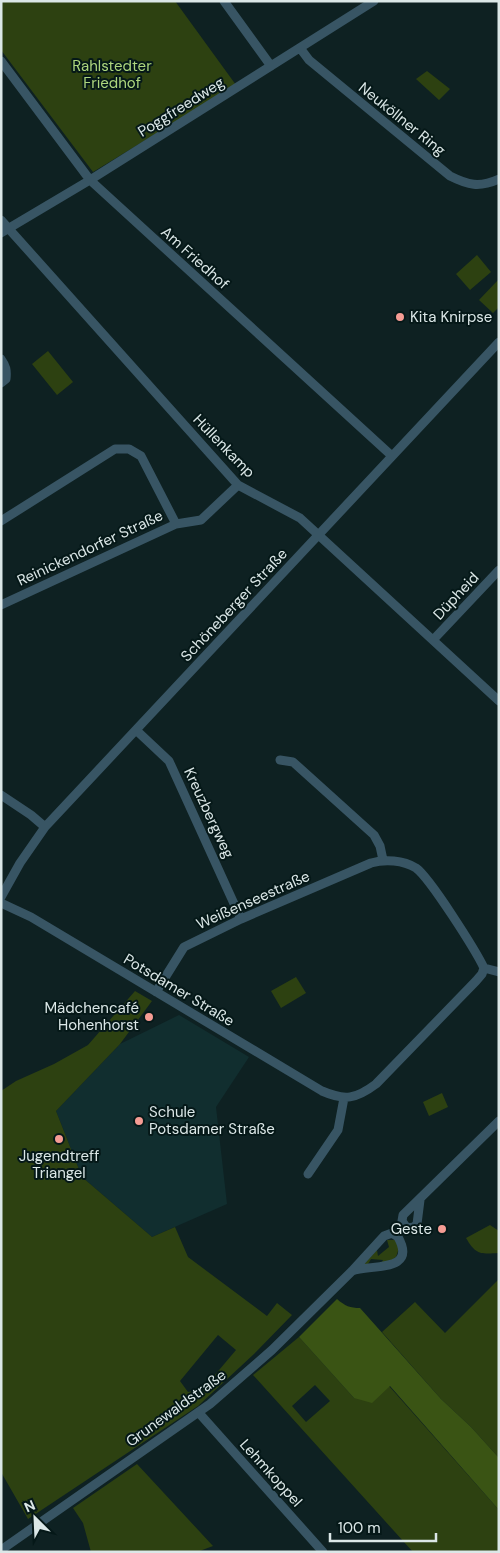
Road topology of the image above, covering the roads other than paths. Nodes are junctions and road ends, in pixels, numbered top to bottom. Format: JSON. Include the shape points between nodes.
{"nodes":[{"id":1,"x":224,"y":1,"type":"edge"},
{"id":2,"x":371,"y":2,"type":"edge"},
{"id":3,"x":300,"y":48,"type":"junction"},
{"id":4,"x":1,"y":62,"type":"edge"},
{"id":5,"x":271,"y":66,"type":"junction"},
{"id":6,"x":499,"y":179,"type":"edge"},
{"id":7,"x":90,"y":180,"type":"junction"},
{"id":8,"x":1,"y":220,"type":"edge"},
{"id":9,"x":4,"y":231,"type":"edge"},
{"id":10,"x":499,"y":342,"type":"edge"},
{"id":11,"x":1,"y":359,"type":"edge"},
{"id":12,"x":1,"y":383,"type":"edge"},
{"id":13,"x":392,"y":456,"type":"junction"},
{"id":14,"x":238,"y":485,"type":"junction"},
{"id":15,"x":1,"y":521,"type":"edge"},
{"id":16,"x":176,"y":524,"type":"junction"},
{"id":17,"x":318,"y":535,"type":"junction"},
{"id":18,"x":499,"y":570,"type":"edge"},
{"id":19,"x":1,"y":604,"type":"edge"},
{"id":20,"x":433,"y":640,"type":"junction"},
{"id":21,"x":499,"y":701,"type":"edge"},
{"id":22,"x":136,"y":730,"type":"junction"},
{"id":23,"x":280,"y":760,"type":"dead end"},
{"id":24,"x":1,"y":795,"type":"edge"},
{"id":25,"x":45,"y":827,"type":"junction"},
{"id":26,"x":384,"y":860,"type":"junction"},
{"id":27,"x":1,"y":897,"type":"edge"},
{"id":28,"x":1,"y":903,"type":"edge"},
{"id":29,"x":241,"y":919,"type":"junction"},
{"id":30,"x":484,"y":968,"type":"junction"},
{"id":31,"x":499,"y":972,"type":"edge"},
{"id":32,"x":156,"y":992,"type":"junction"},
{"id":33,"x":344,"y":1098,"type":"junction"},
{"id":34,"x":499,"y":1120,"type":"edge"},
{"id":35,"x":308,"y":1174,"type":"dead end"},
{"id":36,"x":420,"y":1200,"type":"dead end"},
{"id":37,"x":352,"y":1271,"type":"junction"},
{"id":38,"x":199,"y":1413,"type":"junction"},
{"id":39,"x":1,"y":1550,"type":"edge"},
{"id":40,"x":323,"y":1552,"type":"edge"}],
"edges":[{"from":1,"to":5,"type":"street"},
{"from":2,"to":3,"type":"street","name":"Poggfreedweg"},
{"from":3,"to":5,"type":"street","name":"Poggfreedweg"},
{"from":3,"to":6,"type":"street","name":"Neuköllner Ring","via":[[309,60],[450,176],[466,184],[481,185]]},
{"from":4,"to":7,"type":"street","name":"Am Friedhof"},
{"from":5,"to":7,"type":"street","name":"Poggfreedweg"},
{"from":7,"to":9,"type":"street","name":"Poggfreedweg"},
{"from":7,"to":13,"type":"street","name":"Am Friedhof"},
{"from":8,"to":9,"type":"street","name":"Hüllenkamp"},
{"from":9,"to":14,"type":"street","name":"Hüllenkamp"},
{"from":10,"to":13,"type":"street","name":"Schöneberger Straße"},
{"from":11,"to":12,"type":"street","via":[[7,371],[6,379]]},
{"from":13,"to":17,"type":"street","name":"Schöneberger Straße"},
{"from":14,"to":16,"type":"street","name":"Reinickendorfer Straße","via":[[201,520]]},
{"from":14,"to":17,"type":"street","name":"Hüllenkamp","via":[[300,518]]},
{"from":15,"to":16,"type":"street","via":[[115,449],[129,449],[140,456]]},
{"from":16,"to":19,"type":"street","name":"Reinickendorfer Straße"},
{"from":17,"to":20,"type":"street","name":"Hüllenkamp"},
{"from":17,"to":22,"type":"street","name":"Schöneberger Straße"},
{"from":18,"to":20,"type":"street","name":"Düpheid"},
{"from":20,"to":21,"type":"street","name":"Hüllenkamp"},
{"from":22,"to":25,"type":"street","name":"Schöneberger Straße"},
{"from":22,"to":29,"type":"street","name":"Kreuzbergweg","via":[[169,761]]},
{"from":23,"to":26,"type":"street","via":[[293,762],[374,835]]},
{"from":24,"to":25,"type":"street"},
{"from":25,"to":27,"type":"street","name":"Schöneberger Straße"},
{"from":26,"to":29,"type":"street","name":"Weißenseestraße"},
{"from":26,"to":30,"type":"street","name":"Weißenseestraße","via":[[408,864],[418,870]]},
{"from":28,"to":32,"type":"street","name":"Potsdamer Straße","via":[[31,917]]},
{"from":29,"to":32,"type":"street","name":"Weißenseestraße","via":[[184,947]]},
{"from":30,"to":31,"type":"street"},
{"from":30,"to":33,"type":"street","via":[[476,982],[376,1084],[357,1096]]},
{"from":32,"to":33,"type":"street","name":"Potsdamer Straße","via":[[322,1091]]},
{"from":33,"to":35,"type":"street","via":[[338,1130]]},
{"from":34,"to":36,"type":"street"},
{"from":37,"to":37,"type":"street","name":"Grunewaldstraße","via":[[388,1266],[399,1260],[403,1251],[398,1237],[392,1233],[384,1236]]},
{"from":37,"to":38,"type":"street","name":"Grunewaldstraße","via":[[254,1366]]},
{"from":38,"to":39,"type":"street","name":"Grunewaldstraße"},
{"from":38,"to":40,"type":"street","name":"Lehmkoppel"}]}
